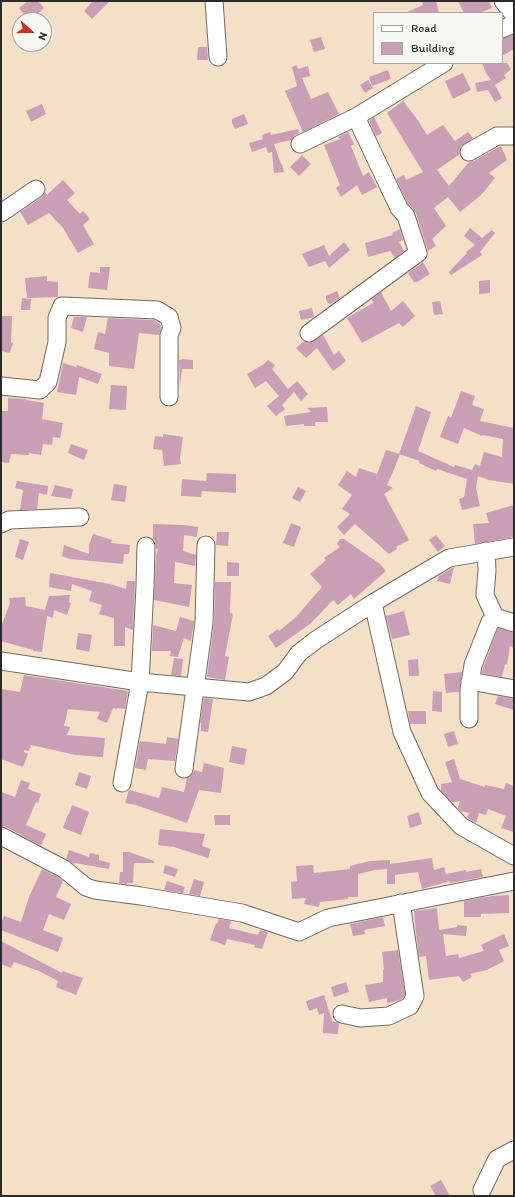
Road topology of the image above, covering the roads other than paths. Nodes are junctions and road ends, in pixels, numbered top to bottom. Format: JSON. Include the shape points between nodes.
{"nodes":[{"id":1,"x":214,"y":1,"type":"edge"},
{"id":2,"x":503,"y":1,"type":"edge"},
{"id":3,"x":514,"y":15,"type":"edge"},
{"id":4,"x":514,"y":24,"type":"edge"},
{"id":5,"x":503,"y":30,"type":"edge"},
{"id":6,"x":218,"y":57,"type":"dead end"},
{"id":7,"x":442,"y":64,"type":"edge"},
{"id":8,"x":356,"y":117,"type":"junction"},
{"id":9,"x":514,"y":136,"type":"edge"},
{"id":10,"x":300,"y":144,"type":"dead end"},
{"id":11,"x":469,"y":152,"type":"dead end"},
{"id":12,"x":36,"y":188,"type":"dead end"},
{"id":13,"x":1,"y":214,"type":"edge"},
{"id":14,"x":309,"y":333,"type":"dead end"},
{"id":15,"x":1,"y":386,"type":"edge"},
{"id":16,"x":168,"y":397,"type":"dead end"},
{"id":17,"x":80,"y":517,"type":"dead end"},
{"id":18,"x":1,"y":524,"type":"edge"},
{"id":19,"x":206,"y":544,"type":"dead end"},
{"id":20,"x":146,"y":546,"type":"dead end"},
{"id":21,"x":514,"y":547,"type":"edge"},
{"id":22,"x":486,"y":551,"type":"junction"},
{"id":23,"x":373,"y":603,"type":"junction"},
{"id":24,"x":495,"y":617,"type":"junction"},
{"id":25,"x":514,"y":623,"type":"edge"},
{"id":26,"x":1,"y":661,"type":"edge"},
{"id":27,"x":470,"y":681,"type":"junction"},
{"id":28,"x":140,"y":682,"type":"junction"},
{"id":29,"x":196,"y":687,"type":"junction"},
{"id":30,"x":514,"y":689,"type":"edge"},
{"id":31,"x":469,"y":719,"type":"dead end"},
{"id":32,"x":184,"y":769,"type":"dead end"},
{"id":33,"x":122,"y":783,"type":"dead end"},
{"id":34,"x":1,"y":836,"type":"edge"},
{"id":35,"x":514,"y":856,"type":"edge"},
{"id":36,"x":514,"y":881,"type":"edge"},
{"id":37,"x":401,"y":903,"type":"junction"},
{"id":38,"x":342,"y":1014,"type":"dead end"},
{"id":39,"x":514,"y":1150,"type":"edge"},
{"id":40,"x":482,"y":1190,"type":"dead end"}],
"edges":[{"from":1,"to":6,"type":"street"},
{"from":2,"to":3,"type":"street"},
{"from":4,"to":5,"type":"street"},
{"from":7,"to":8,"type":"street"},
{"from":8,"to":10,"type":"street"},
{"from":8,"to":14,"type":"street","via":[[399,208],[409,210],[406,216],[418,253]]},
{"from":9,"to":11,"type":"street","via":[[497,136]]},
{"from":12,"to":13,"type":"street"},
{"from":15,"to":16,"type":"street","via":[[40,390],[48,382],[57,342],[57,318],[62,306],[157,310],[169,317],[172,328],[169,335]]},
{"from":17,"to":18,"type":"street","via":[[9,520]]},
{"from":19,"to":29,"type":"street","via":[[204,623]]},
{"from":20,"to":28,"type":"street"},
{"from":21,"to":22,"type":"street"},
{"from":22,"to":23,"type":"street","via":[[449,558]]},
{"from":22,"to":24,"type":"street","via":[[485,595]]},
{"from":23,"to":29,"type":"street","via":[[299,653],[285,672],[266,686],[249,692]]},
{"from":23,"to":35,"type":"street","via":[[402,732],[430,793],[461,826]]},
{"from":24,"to":25,"type":"street"},
{"from":24,"to":27,"type":"street","via":[[490,622],[478,650]]},
{"from":26,"to":28,"type":"street"},
{"from":27,"to":30,"type":"street"},
{"from":27,"to":31,"type":"street"},
{"from":28,"to":29,"type":"street"},
{"from":28,"to":33,"type":"street"},
{"from":29,"to":32,"type":"street"},
{"from":34,"to":37,"type":"street","via":[[64,869],[86,887],[95,890],[242,913],[299,932],[328,918]]},
{"from":36,"to":37,"type":"street"},
{"from":37,"to":38,"type":"street","via":[[415,996],[410,1006],[389,1016],[360,1018]]},
{"from":39,"to":40,"type":"street","via":[[497,1159]]}]}
